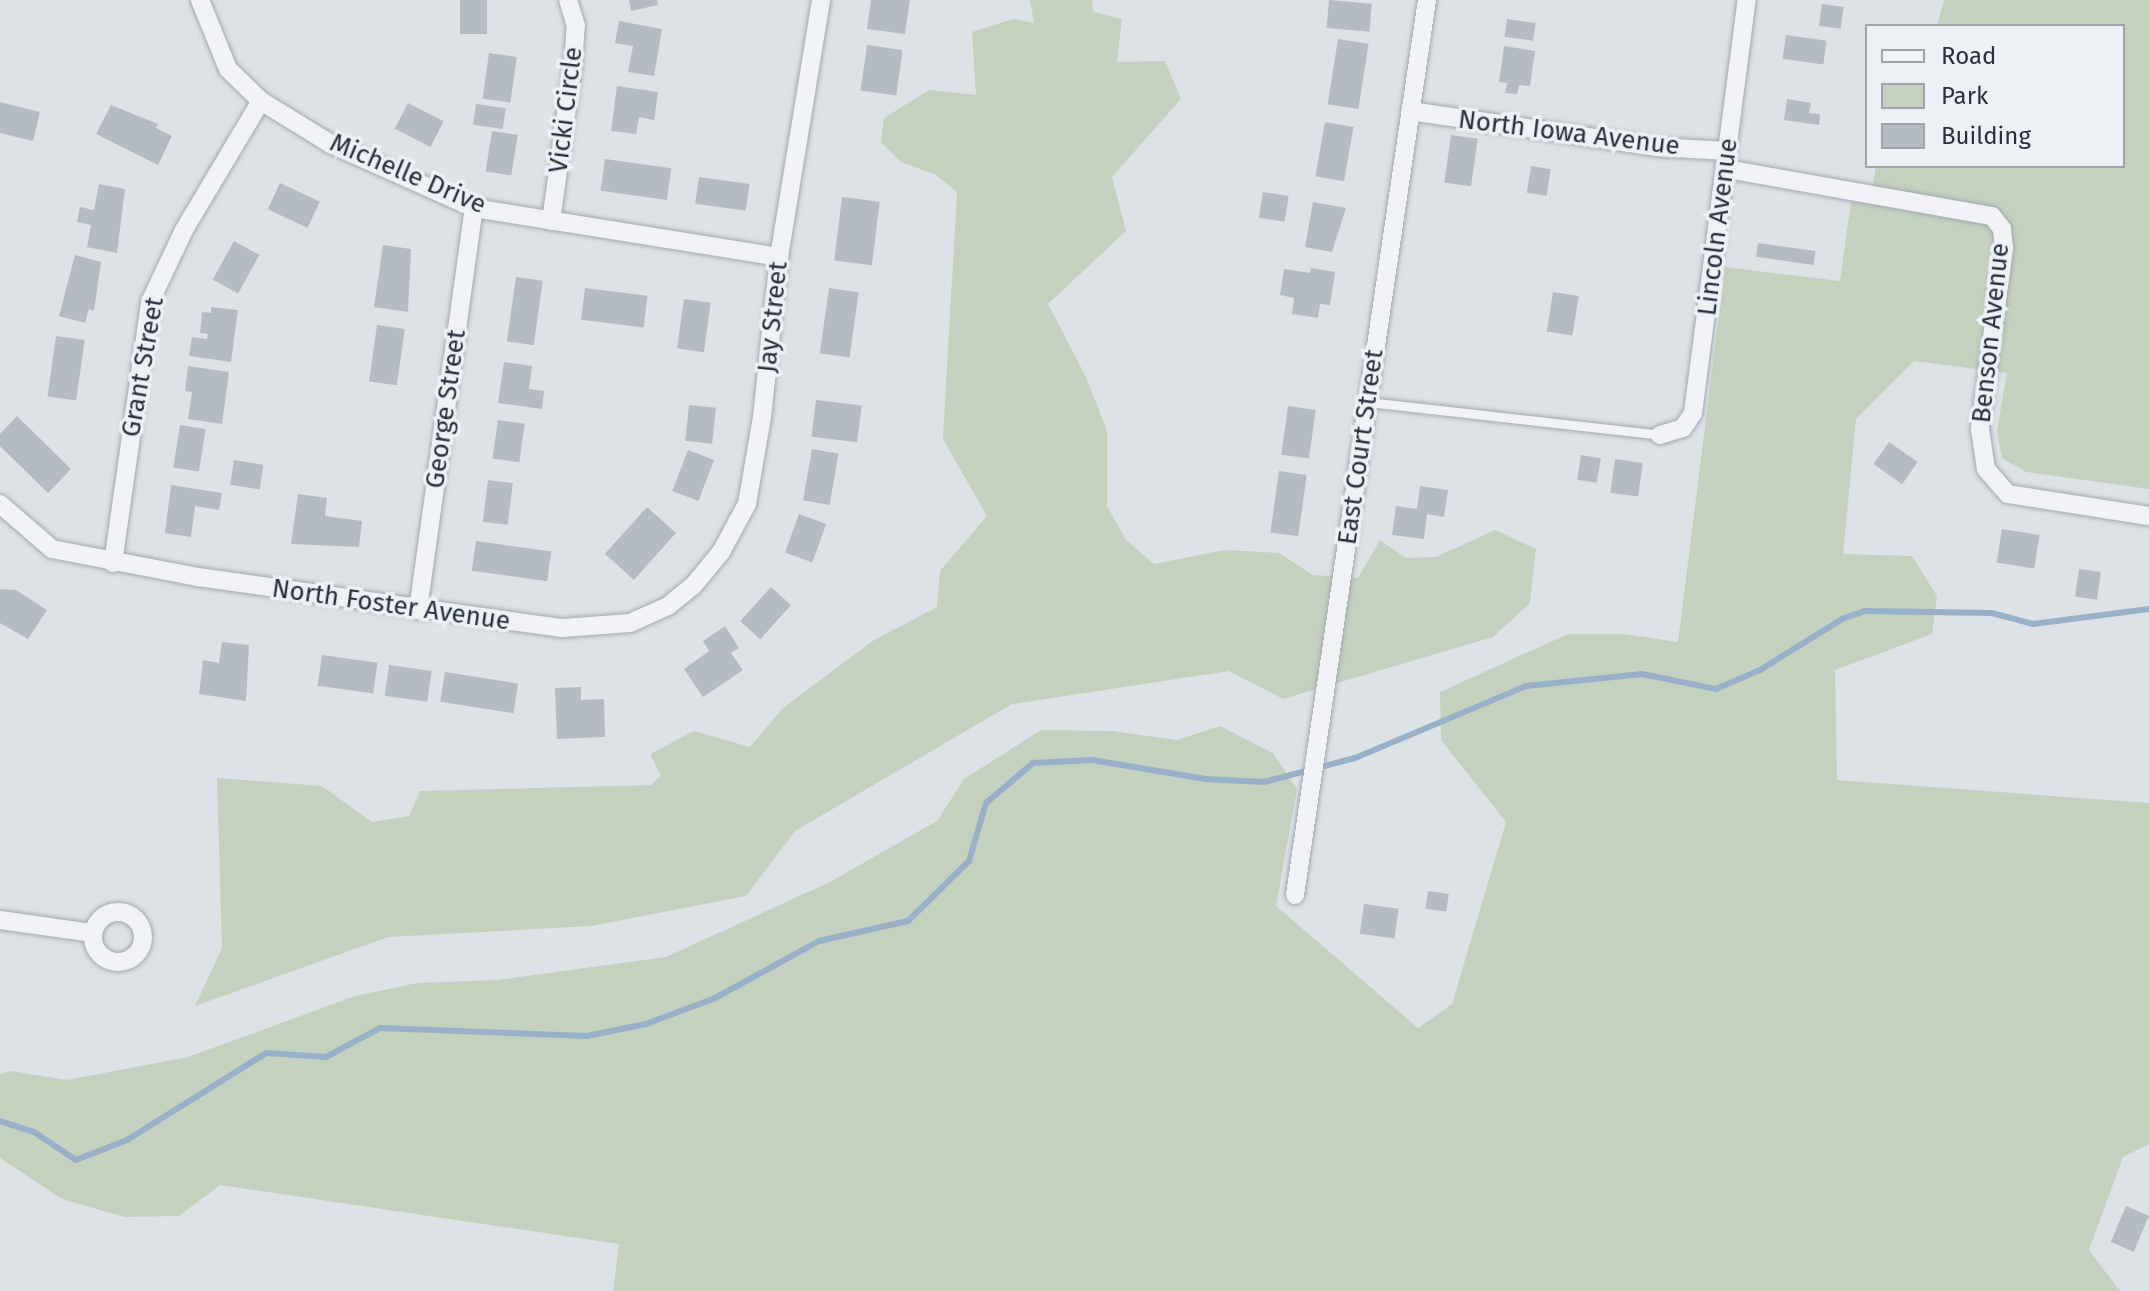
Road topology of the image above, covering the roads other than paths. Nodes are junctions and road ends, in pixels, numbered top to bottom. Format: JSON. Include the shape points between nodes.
{"nodes":[{"id":1,"x":200,"y":0,"type":"edge"},
{"id":2,"x":568,"y":0,"type":"edge"},
{"id":3,"x":821,"y":0,"type":"edge"},
{"id":4,"x":1427,"y":0,"type":"edge"},
{"id":5,"x":1747,"y":0,"type":"edge"},
{"id":6,"x":261,"y":101,"type":"junction"},
{"id":7,"x":1410,"y":111,"type":"junction"},
{"id":8,"x":1727,"y":160,"type":"junction"},
{"id":9,"x":474,"y":208,"type":"junction"},
{"id":10,"x":1976,"y":210,"type":"joint"},
{"id":11,"x":551,"y":221,"type":"junction"},
{"id":12,"x":779,"y":257,"type":"junction"},
{"id":13,"x":1368,"y":402,"type":"junction"},
{"id":14,"x":1660,"y":435,"type":"joint"},
{"id":15,"x":0,"y":504,"type":"edge"},
{"id":16,"x":2149,"y":516,"type":"edge"},
{"id":17,"x":113,"y":563,"type":"junction"},
{"id":18,"x":668,"y":606,"type":"joint"},
{"id":19,"x":418,"y":610,"type":"junction"},
{"id":20,"x":1295,"y":895,"type":"dead end"},
{"id":21,"x":0,"y":920,"type":"edge"},
{"id":22,"x":93,"y":933,"type":"dead end"}],
"edges":[{"from":1,"to":6,"type":"street","name":"Michelle Drive","via":[[228,69]]},
{"from":2,"to":11,"type":"street","name":"Vicki Circle","via":[[576,26],[573,65]]},
{"from":3,"to":12,"type":"street","name":"Jay Street"},
{"from":4,"to":7,"type":"street","name":"East Court Street"},
{"from":5,"to":8,"type":"street","name":"Lincoln Avenue"},
{"from":6,"to":9,"type":"street","name":"Michelle Drive","via":[[331,144]]},
{"from":6,"to":17,"type":"street","name":"Grant Street","via":[[184,230],[150,302]]},
{"from":7,"to":8,"type":"street","name":"North Iowa Avenue"},
{"from":7,"to":13,"type":"street","name":"East Court Street"},
{"from":8,"to":10,"type":"street","name":"North Iowa Avenue"},
{"from":8,"to":14,"type":"street","name":"Lincoln Avenue","via":[[1693,413],[1683,428]]},
{"from":9,"to":11,"type":"street","name":"Michelle Drive"},
{"from":9,"to":19,"type":"street","name":"George Street"},
{"from":10,"to":16,"type":"street","name":"Benson Avenue","via":[[1992,216],[2002,229],[2004,248],[1980,429],[1986,469],[2008,494]]},
{"from":11,"to":12,"type":"street","name":"Michelle Drive"},
{"from":12,"to":18,"type":"street","name":"Jay Street","via":[[747,504],[721,552]]},
{"from":13,"to":14,"type":"lane"},
{"from":13,"to":20,"type":"street","name":"East Court Street"},
{"from":15,"to":17,"type":"street","name":"North Foster Avenue","via":[[52,549]]},
{"from":17,"to":19,"type":"street","name":"North Foster Avenue"},
{"from":18,"to":19,"type":"street","name":"North Foster Avenue","via":[[630,623],[563,628]]},
{"from":21,"to":22,"type":"street"}]}
